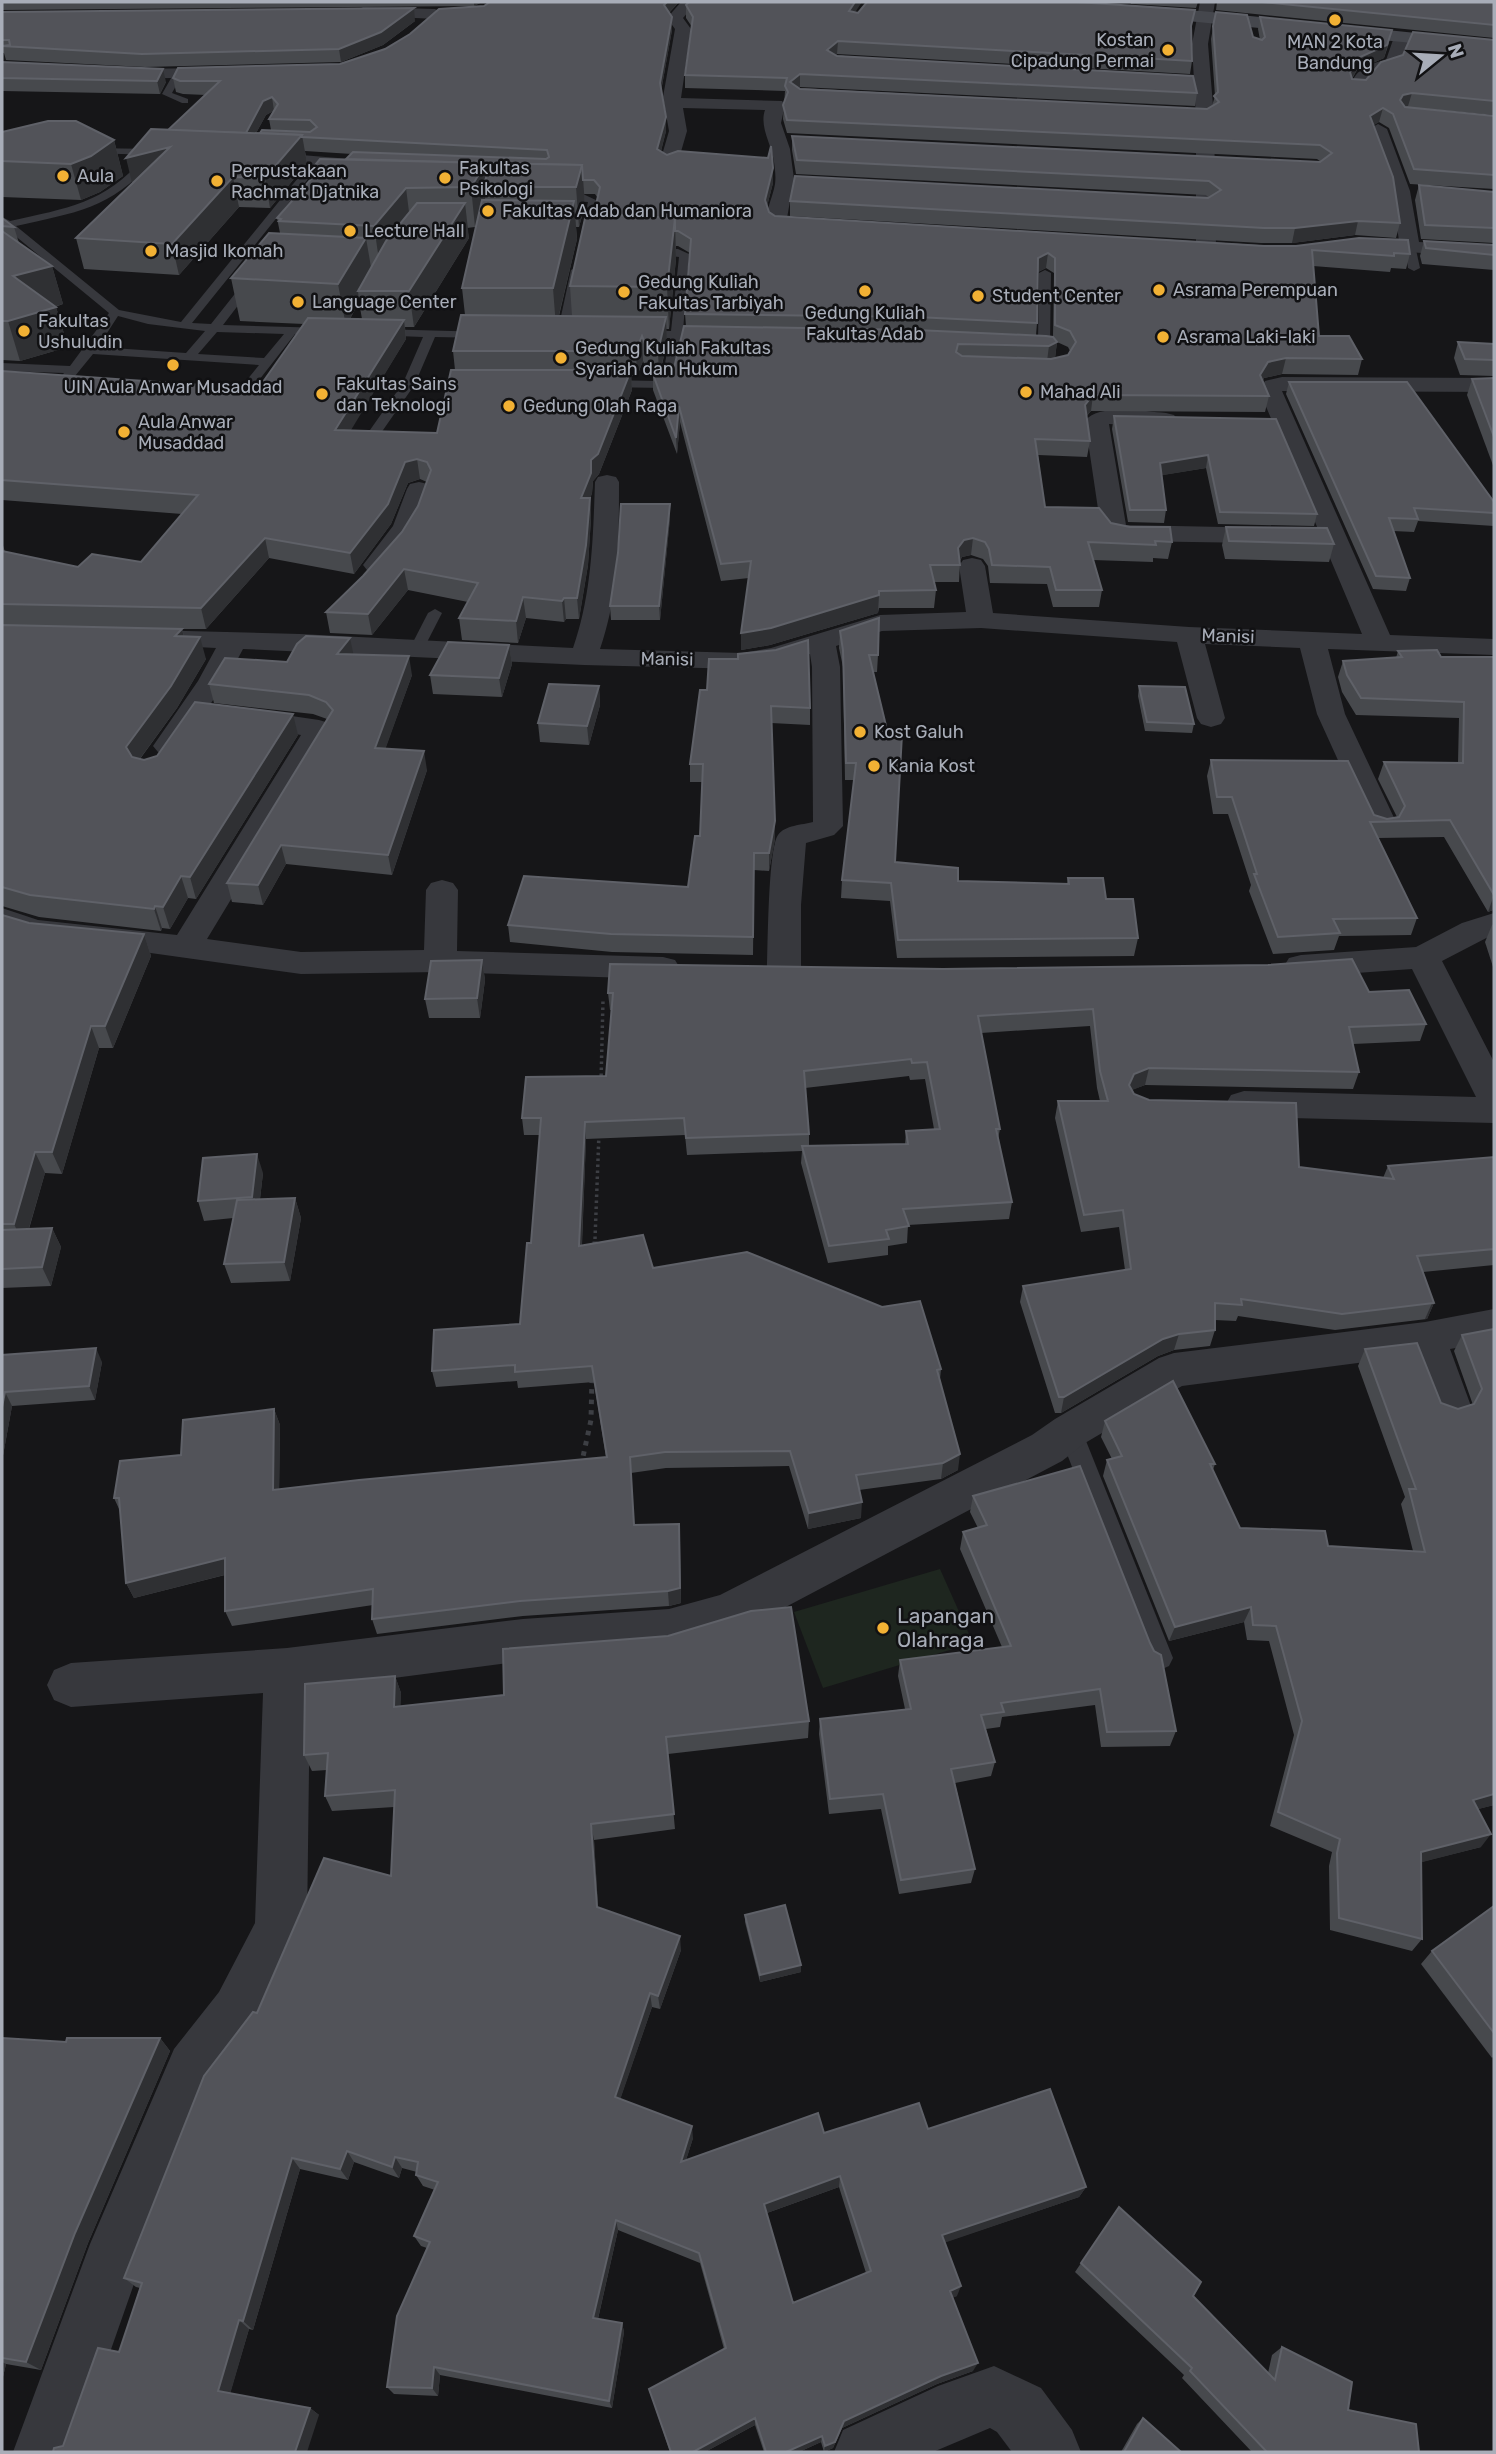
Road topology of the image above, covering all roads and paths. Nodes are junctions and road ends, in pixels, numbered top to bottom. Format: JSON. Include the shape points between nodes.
{"nodes":[{"id":1,"x":689,"y":2,"type":"edge"},
{"id":2,"x":1204,"y":9,"type":"edge"},
{"id":3,"x":341,"y":12,"type":"edge"},
{"id":4,"x":1128,"y":12,"type":"edge"},
{"id":5,"x":452,"y":13,"type":"edge"},
{"id":6,"x":435,"y":14,"type":"junction"},
{"id":7,"x":419,"y":30,"type":"edge"},
{"id":8,"x":1402,"y":37,"type":"junction"},
{"id":9,"x":1494,"y":46,"type":"edge"},
{"id":10,"x":98,"y":73,"type":"edge"},
{"id":11,"x":245,"y":73,"type":"edge"},
{"id":12,"x":177,"y":75,"type":"junction"},
{"id":13,"x":1357,"y":87,"type":"edge"},
{"id":14,"x":185,"y":102,"type":"edge"},
{"id":15,"x":672,"y":103,"type":"junction"},
{"id":16,"x":1378,"y":129,"type":"edge"},
{"id":17,"x":71,"y":151,"type":"edge"},
{"id":18,"x":154,"y":152,"type":"junction"},
{"id":19,"x":168,"y":152,"type":"edge"},
{"id":20,"x":264,"y":155,"type":"edge"},
{"id":21,"x":319,"y":159,"type":"junction"},
{"id":22,"x":351,"y":161,"type":"junction"},
{"id":23,"x":363,"y":161,"type":"edge"},
{"id":24,"x":669,"y":162,"type":"edge"},
{"id":25,"x":1183,"y":162,"type":"edge"},
{"id":26,"x":1205,"y":164,"type":"junction"},
{"id":27,"x":1230,"y":165,"type":"edge"},
{"id":28,"x":328,"y":185,"type":"junction"},
{"id":29,"x":294,"y":192,"type":"junction"},
{"id":30,"x":348,"y":194,"type":"edge"},
{"id":31,"x":542,"y":197,"type":"edge"},
{"id":32,"x":312,"y":204,"type":"edge"},
{"id":33,"x":5,"y":223,"type":"edge"},
{"id":34,"x":837,"y":227,"type":"edge"},
{"id":35,"x":574,"y":233,"type":"edge"},
{"id":36,"x":587,"y":233,"type":"junction"},
{"id":37,"x":1410,"y":245,"type":"junction"},
{"id":38,"x":1339,"y":246,"type":"edge"},
{"id":39,"x":595,"y":249,"type":"edge"},
{"id":40,"x":1231,"y":250,"type":"edge"},
{"id":41,"x":637,"y":251,"type":"edge"},
{"id":42,"x":1494,"y":252,"type":"edge"},
{"id":43,"x":579,"y":261,"type":"edge"},
{"id":44,"x":262,"y":267,"type":"edge"},
{"id":45,"x":1414,"y":268,"type":"dead end"},
{"id":46,"x":1045,"y":273,"type":"edge"},
{"id":47,"x":114,"y":312,"type":"junction"},
{"id":48,"x":184,"y":326,"type":"junction"},
{"id":49,"x":214,"y":328,"type":"junction"},
{"id":50,"x":292,"y":331,"type":"junction"},
{"id":51,"x":339,"y":332,"type":"edge"},
{"id":52,"x":362,"y":333,"type":"edge"},
{"id":53,"x":431,"y":334,"type":"junction"},
{"id":54,"x":497,"y":334,"type":"edge"},
{"id":55,"x":563,"y":334,"type":"edge"},
{"id":56,"x":626,"y":334,"type":"edge"},
{"id":57,"x":677,"y":334,"type":"junction"},
{"id":58,"x":719,"y":335,"type":"edge"},
{"id":59,"x":1018,"y":344,"type":"edge"},
{"id":60,"x":90,"y":350,"type":"junction"},
{"id":61,"x":189,"y":357,"type":"junction"},
{"id":62,"x":270,"y":362,"type":"junction"},
{"id":63,"x":2,"y":367,"type":"edge"},
{"id":64,"x":71,"y":370,"type":"junction"},
{"id":65,"x":409,"y":383,"type":"junction"},
{"id":66,"x":488,"y":383,"type":"edge"},
{"id":67,"x":594,"y":384,"type":"edge"},
{"id":68,"x":1494,"y":385,"type":"edge"},
{"id":69,"x":77,"y":392,"type":"edge"},
{"id":70,"x":213,"y":400,"type":"edge"},
{"id":71,"x":1191,"y":421,"type":"edge"},
{"id":72,"x":1257,"y":422,"type":"edge"},
{"id":73,"x":1284,"y":422,"type":"junction"},
{"id":74,"x":369,"y":440,"type":"edge"},
{"id":75,"x":607,"y":482,"type":"dead end"},
{"id":76,"x":419,"y":489,"type":"dead end"},
{"id":77,"x":1334,"y":537,"type":"junction"},
{"id":78,"x":972,"y":566,"type":"dead end"},
{"id":79,"x":357,"y":586,"type":"edge"},
{"id":80,"x":435,"y":613,"type":"dead end"},
{"id":81,"x":325,"y":620,"type":"edge"},
{"id":82,"x":981,"y":620,"type":"junction"},
{"id":83,"x":1189,"y":635,"type":"junction"},
{"id":84,"x":125,"y":638,"type":"edge"},
{"id":85,"x":1311,"y":638,"type":"junction"},
{"id":86,"x":234,"y":640,"type":"junction"},
{"id":87,"x":821,"y":641,"type":"junction"},
{"id":88,"x":300,"y":642,"type":"junction"},
{"id":89,"x":1380,"y":644,"type":"junction"},
{"id":90,"x":1494,"y":647,"type":"edge"},
{"id":91,"x":417,"y":648,"type":"junction"},
{"id":92,"x":584,"y":657,"type":"junction"},
{"id":93,"x":192,"y":711,"type":"junction"},
{"id":94,"x":1211,"y":718,"type":"dead end"},
{"id":95,"x":150,"y":770,"type":"edge"},
{"id":96,"x":1382,"y":824,"type":"edge"},
{"id":97,"x":442,"y":890,"type":"dead end"},
{"id":98,"x":1494,"y":923,"type":"edge"},
{"id":99,"x":7,"y":931,"type":"edge"},
{"id":100,"x":185,"y":948,"type":"junction"},
{"id":101,"x":1423,"y":957,"type":"junction"},
{"id":102,"x":440,"y":961,"type":"junction"},
{"id":103,"x":605,"y":967,"type":"junction"},
{"id":104,"x":1276,"y":967,"type":"edge"},
{"id":105,"x":687,"y":968,"type":"edge"},
{"id":106,"x":783,"y":970,"type":"edge"},
{"id":107,"x":600,"y":1088,"type":"edge"},
{"id":108,"x":1494,"y":1096,"type":"edge"},
{"id":109,"x":1215,"y":1103,"type":"edge"},
{"id":110,"x":1494,"y":1110,"type":"edge"},
{"id":111,"x":599,"y":1129,"type":"edge"},
{"id":112,"x":595,"y":1250,"type":"edge"},
{"id":113,"x":1494,"y":1325,"type":"edge"},
{"id":114,"x":1425,"y":1338,"type":"junction"},
{"id":115,"x":592,"y":1368,"type":"edge"},
{"id":116,"x":1450,"y":1406,"type":"edge"},
{"id":117,"x":1070,"y":1431,"type":"junction"},
{"id":118,"x":579,"y":1475,"type":"edge"},
{"id":119,"x":1160,"y":1658,"type":"edge"},
{"id":120,"x":287,"y":1670,"type":"junction"},
{"id":121,"x":71,"y":1685,"type":"dead end"},
{"id":122,"x":44,"y":2452,"type":"edge"},
{"id":123,"x":865,"y":2452,"type":"edge"},
{"id":124,"x":1050,"y":2452,"type":"edge"}],
"edges":[{"from":1,"to":15,"type":"street","via":[[675,18],[683,29]]},
{"from":2,"to":4,"type":"street"},
{"from":2,"to":8,"type":"street","via":[[1250,24]]},
{"from":2,"to":26,"type":"street","via":[[1193,82]]},
{"from":3,"to":6,"type":"street"},
{"from":5,"to":6,"type":"street"},
{"from":6,"to":7,"type":"street"},
{"from":8,"to":9,"type":"street"},
{"from":8,"to":13,"type":"street","via":[[1393,64],[1370,68]]},
{"from":10,"to":12,"type":"street"},
{"from":11,"to":12,"type":"street"},
{"from":12,"to":14,"type":"lane","via":[[167,94]]},
{"from":15,"to":24,"type":"street","via":[[678,131]]},
{"from":15,"to":34,"type":"street","via":[[776,105],[770,126],[786,142],[792,183],[775,216],[778,222]]},
{"from":16,"to":37,"type":"street","via":[[1408,192]]},
{"from":17,"to":18,"type":"lane"},
{"from":18,"to":19,"type":"lane"},
{"from":18,"to":33,"type":"lane","via":[[129,182],[113,193],[73,208]]},
{"from":20,"to":21,"type":"lane"},
{"from":21,"to":22,"type":"lane"},
{"from":21,"to":29,"type":"lane"},
{"from":22,"to":23,"type":"lane"},
{"from":22,"to":28,"type":"lane"},
{"from":25,"to":26,"type":"street"},
{"from":26,"to":27,"type":"street"},
{"from":26,"to":40,"type":"street","via":[[1198,203],[1199,247]]},
{"from":28,"to":29,"type":"lane"},
{"from":28,"to":30,"type":"lane"},
{"from":28,"to":32,"type":"lane"},
{"from":29,"to":48,"type":"lane"},
{"from":31,"to":36,"type":"lane","via":[[593,201]]},
{"from":33,"to":47,"type":"lane"},
{"from":35,"to":36,"type":"lane"},
{"from":36,"to":39,"type":"lane","via":[[582,248]]},
{"from":37,"to":38,"type":"street"},
{"from":37,"to":42,"type":"street"},
{"from":37,"to":45,"type":"lane"},
{"from":41,"to":57,"type":"lane","via":[[685,256]]},
{"from":43,"to":55,"type":"lane"},
{"from":44,"to":49,"type":"lane"},
{"from":46,"to":59,"type":"lane","via":[[1050,346]]},
{"from":47,"to":48,"type":"lane"},
{"from":47,"to":60,"type":"lane"},
{"from":48,"to":49,"type":"lane"},
{"from":49,"to":50,"type":"lane"},
{"from":49,"to":61,"type":"lane"},
{"from":50,"to":51,"type":"lane"},
{"from":50,"to":62,"type":"lane"},
{"from":52,"to":53,"type":"lane"},
{"from":53,"to":54,"type":"lane"},
{"from":53,"to":65,"type":"lane"},
{"from":56,"to":57,"type":"lane"},
{"from":57,"to":58,"type":"lane"},
{"from":57,"to":67,"type":"lane","via":[[666,383]]},
{"from":60,"to":61,"type":"lane"},
{"from":60,"to":64,"type":"lane"},
{"from":61,"to":62,"type":"lane"},
{"from":62,"to":70,"type":"lane","via":[[238,399]]},
{"from":63,"to":64,"type":"lane"},
{"from":64,"to":69,"type":"lane","via":[[59,387]]},
{"from":65,"to":66,"type":"lane"},
{"from":65,"to":74,"type":"lane"},
{"from":68,"to":73,"type":"street","via":[[1273,386],[1270,390]]},
{"from":71,"to":77,"type":"street","via":[[1113,417],[1097,421],[1114,529],[1127,533]]},
{"from":72,"to":73,"type":"street"},
{"from":73,"to":77,"type":"street"},
{"from":75,"to":92,"type":"street","via":[[605,565],[597,623]]},
{"from":76,"to":79,"type":"street","via":[[405,527]]},
{"from":77,"to":89,"type":"street"},
{"from":78,"to":82,"type":"street"},
{"from":80,"to":91,"type":"lane"},
{"from":81,"to":88,"type":"street"},
{"from":82,"to":83,"type":"street","name":"Manisi"},
{"from":82,"to":87,"type":"street","name":"Manisi","via":[[880,623]]},
{"from":83,"to":85,"type":"street","name":"Manisi"},
{"from":83,"to":94,"type":"street"},
{"from":84,"to":86,"type":"street","name":"Manisi"},
{"from":85,"to":89,"type":"street","name":"Manisi"},
{"from":85,"to":96,"type":"street","via":[[1331,714]]},
{"from":86,"to":88,"type":"street","name":"Manisi"},
{"from":86,"to":93,"type":"street"},
{"from":87,"to":92,"type":"street","name":"Manisi","via":[[741,661]]},
{"from":87,"to":106,"type":"street","via":[[826,667],[828,826],[791,839]]},
{"from":88,"to":91,"type":"street","name":"Manisi"},
{"from":89,"to":90,"type":"street","name":"Manisi"},
{"from":91,"to":92,"type":"street","name":"Manisi"},
{"from":93,"to":95,"type":"street"},
{"from":93,"to":100,"type":"street","via":[[319,729]]},
{"from":97,"to":102,"type":"street"},
{"from":98,"to":101,"type":"street"},
{"from":99,"to":100,"type":"street","via":[[115,937]]},
{"from":100,"to":102,"type":"street","via":[[300,963]]},
{"from":101,"to":104,"type":"street"},
{"from":101,"to":108,"type":"street"},
{"from":102,"to":103,"type":"street"},
{"from":103,"to":105,"type":"street"},
{"from":103,"to":107,"type":"path"},
{"from":109,"to":110,"type":"street"},
{"from":111,"to":112,"type":"path"},
{"from":113,"to":114,"type":"street"},
{"from":114,"to":116,"type":"street"},
{"from":114,"to":117,"type":"street","via":[[1174,1370]]},
{"from":115,"to":118,"type":"path","via":[[591,1420]]},
{"from":117,"to":119,"type":"lane"},
{"from":117,"to":120,"type":"street","via":[[1047,1448],[730,1613],[669,1630],[523,1640]]},
{"from":120,"to":121,"type":"street"},
{"from":120,"to":122,"type":"street","via":[[281,1927],[238,2011],[193,2068],[120,2244]]},
{"from":123,"to":124,"type":"street","via":[[994,2396],[1019,2410]]}]}
